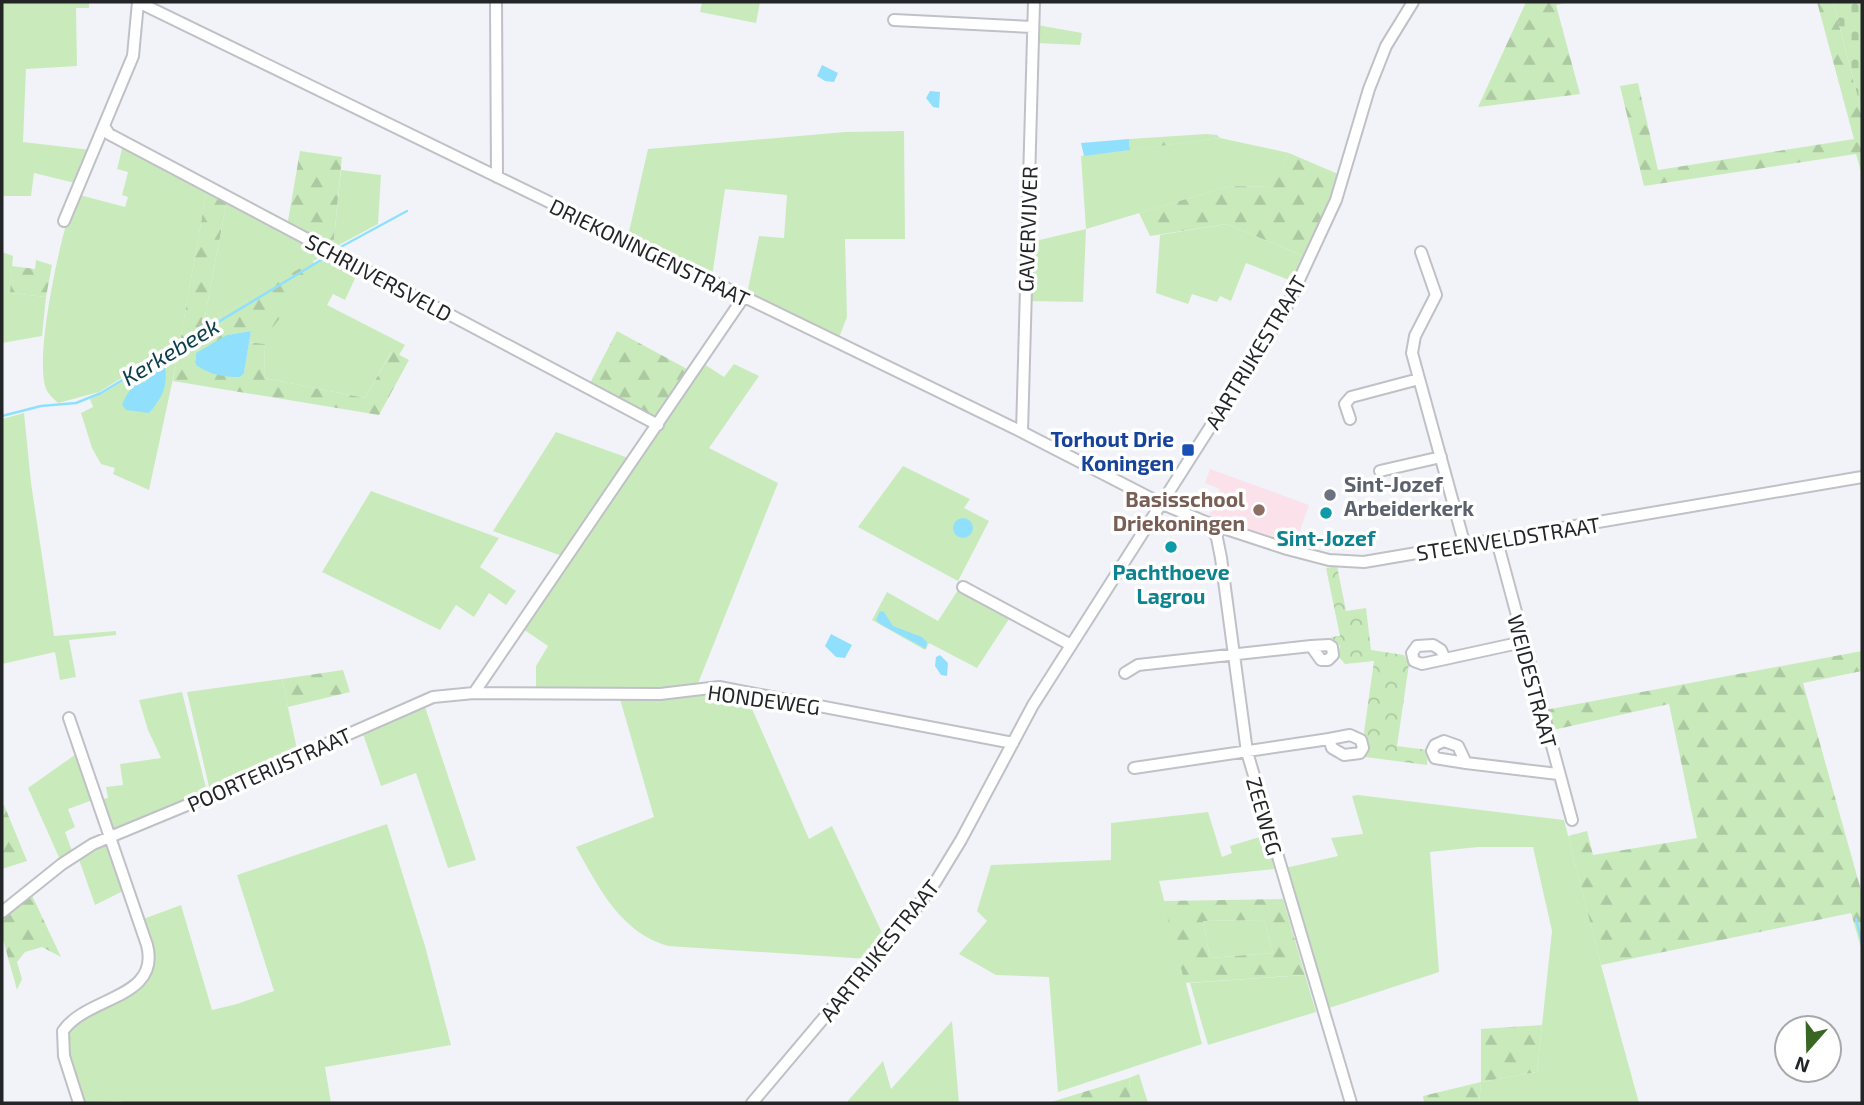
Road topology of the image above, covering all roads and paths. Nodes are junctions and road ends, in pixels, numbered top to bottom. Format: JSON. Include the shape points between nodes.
{"nodes":[{"id":1,"x":138,"y":2,"type":"edge"},
{"id":2,"x":496,"y":2,"type":"edge"},
{"id":3,"x":1034,"y":2,"type":"edge"},
{"id":4,"x":1413,"y":2,"type":"edge"},
{"id":5,"x":894,"y":20,"type":"dead end"},
{"id":6,"x":1033,"y":27,"type":"junction"},
{"id":7,"x":104,"y":126,"type":"junction"},
{"id":8,"x":496,"y":177,"type":"junction"},
{"id":9,"x":64,"y":221,"type":"dead end"},
{"id":10,"x":1421,"y":253,"type":"dead end"},
{"id":11,"x":743,"y":298,"type":"junction"},
{"id":12,"x":1419,"y":379,"type":"junction"},
{"id":13,"x":1350,"y":419,"type":"dead end"},
{"id":14,"x":658,"y":425,"type":"junction"},
{"id":15,"x":1022,"y":432,"type":"junction"},
{"id":16,"x":1441,"y":457,"type":"junction"},
{"id":17,"x":1380,"y":471,"type":"dead end"},
{"id":18,"x":1862,"y":477,"type":"edge"},
{"id":19,"x":1160,"y":503,"type":"junction"},
{"id":20,"x":1208,"y":523,"type":"junction"},
{"id":21,"x":1497,"y":541,"type":"junction"},
{"id":22,"x":1465,"y":546,"type":"junction"},
{"id":23,"x":963,"y":587,"type":"dead end"},
{"id":24,"x":1523,"y":642,"type":"junction"},
{"id":25,"x":1071,"y":645,"type":"junction"},
{"id":26,"x":1311,"y":646,"type":"dead end"},
{"id":27,"x":1233,"y":655,"type":"junction"},
{"id":28,"x":1446,"y":659,"type":"dead end"},
{"id":29,"x":1125,"y":673,"type":"dead end"},
{"id":30,"x":474,"y":693,"type":"junction"},
{"id":31,"x":428,"y":699,"type":"joint"},
{"id":32,"x":69,"y":718,"type":"dead end"},
{"id":33,"x":1329,"y":739,"type":"dead end"},
{"id":34,"x":1013,"y":743,"type":"junction"},
{"id":35,"x":1247,"y":752,"type":"junction"},
{"id":36,"x":1466,"y":763,"type":"dead end"},
{"id":37,"x":1134,"y":768,"type":"dead end"},
{"id":38,"x":1558,"y":774,"type":"junction"},
{"id":39,"x":1572,"y":820,"type":"dead end"},
{"id":40,"x":109,"y":836,"type":"junction"},
{"id":41,"x":2,"y":912,"type":"edge"},
{"id":42,"x":79,"y":1103,"type":"edge"},
{"id":43,"x":752,"y":1103,"type":"edge"},
{"id":44,"x":1351,"y":1103,"type":"edge"}],
"edges":[{"from":1,"to":7,"type":"street","name":"DRIEKONINGENSTRAAT","via":[[133,56]]},
{"from":1,"to":8,"type":"street","name":"DRIEKONINGENSTRAAT"},
{"from":2,"to":8,"type":"street"},
{"from":3,"to":6,"type":"street","name":"GAVERVIJVER"},
{"from":4,"to":19,"type":"street","name":"AARTRIJKESTRAAT","via":[[1386,46],[1336,200],[1286,308]]},
{"from":5,"to":6,"type":"street"},
{"from":6,"to":15,"type":"street","name":"GAVERVIJVER"},
{"from":7,"to":9,"type":"street","name":"DRIEKONINGENSTRAAT"},
{"from":7,"to":14,"type":"street","name":"SCHRIJVERSVELD","via":[[109,135]]},
{"from":8,"to":11,"type":"street","name":"DRIEKONINGENSTRAAT"},
{"from":10,"to":12,"type":"street","via":[[1436,295],[1415,336],[1412,353]]},
{"from":11,"to":14,"type":"street"},
{"from":11,"to":15,"type":"street","name":"DRIEKONINGENSTRAAT"},
{"from":12,"to":13,"type":"street","via":[[1350,397],[1345,404]]},
{"from":12,"to":16,"type":"street"},
{"from":14,"to":30,"type":"street"},
{"from":15,"to":19,"type":"street","name":"DRIEKONINGENSTRAAT"},
{"from":16,"to":17,"type":"street"},
{"from":16,"to":22,"type":"street"},
{"from":18,"to":21,"type":"street","name":"STEENVELDSTRAAT"},
{"from":19,"to":20,"type":"street","name":"STEENVELDSTRAAT"},
{"from":19,"to":25,"type":"street","name":"AARTRIJKESTRAAT"},
{"from":20,"to":22,"type":"street","name":"STEENVELDSTRAAT","via":[[1329,560],[1354,562]]},
{"from":20,"to":27,"type":"street","name":"ZEEWEG","via":[[1219,548]]},
{"from":21,"to":22,"type":"street","name":"STEENVELDSTRAAT"},
{"from":21,"to":24,"type":"street","name":"WEIDESTRAAT"},
{"from":23,"to":25,"type":"street"},
{"from":24,"to":28,"type":"street"},
{"from":24,"to":38,"type":"street","name":"WEIDESTRAAT"},
{"from":25,"to":34,"type":"street","name":"AARTRIJKESTRAAT"},
{"from":26,"to":27,"type":"street"},
{"from":27,"to":29,"type":"street","via":[[1138,665]]},
{"from":27,"to":35,"type":"street","name":"ZEEWEG"},
{"from":30,"to":31,"type":"street","name":"HONDEWEG"},
{"from":30,"to":34,"type":"street","name":"HONDEWEG","via":[[660,694],[719,687]]},
{"from":31,"to":40,"type":"street","name":"POORTERIJSTRAAT"},
{"from":32,"to":40,"type":"street"},
{"from":33,"to":35,"type":"street"},
{"from":34,"to":43,"type":"street","name":"AARTRIJKESTRAAT","via":[[936,881]]},
{"from":35,"to":37,"type":"street"},
{"from":35,"to":44,"type":"street","name":"ZEEWEG"},
{"from":36,"to":38,"type":"street"},
{"from":38,"to":39,"type":"street","name":"WEIDESTRAAT"},
{"from":40,"to":41,"type":"street","name":"POORTERIJSTRAAT","via":[[62,864]]},
{"from":40,"to":42,"type":"street","via":[[150,962],[133,986],[79,1016],[64,1031],[64,1056]]}]}
